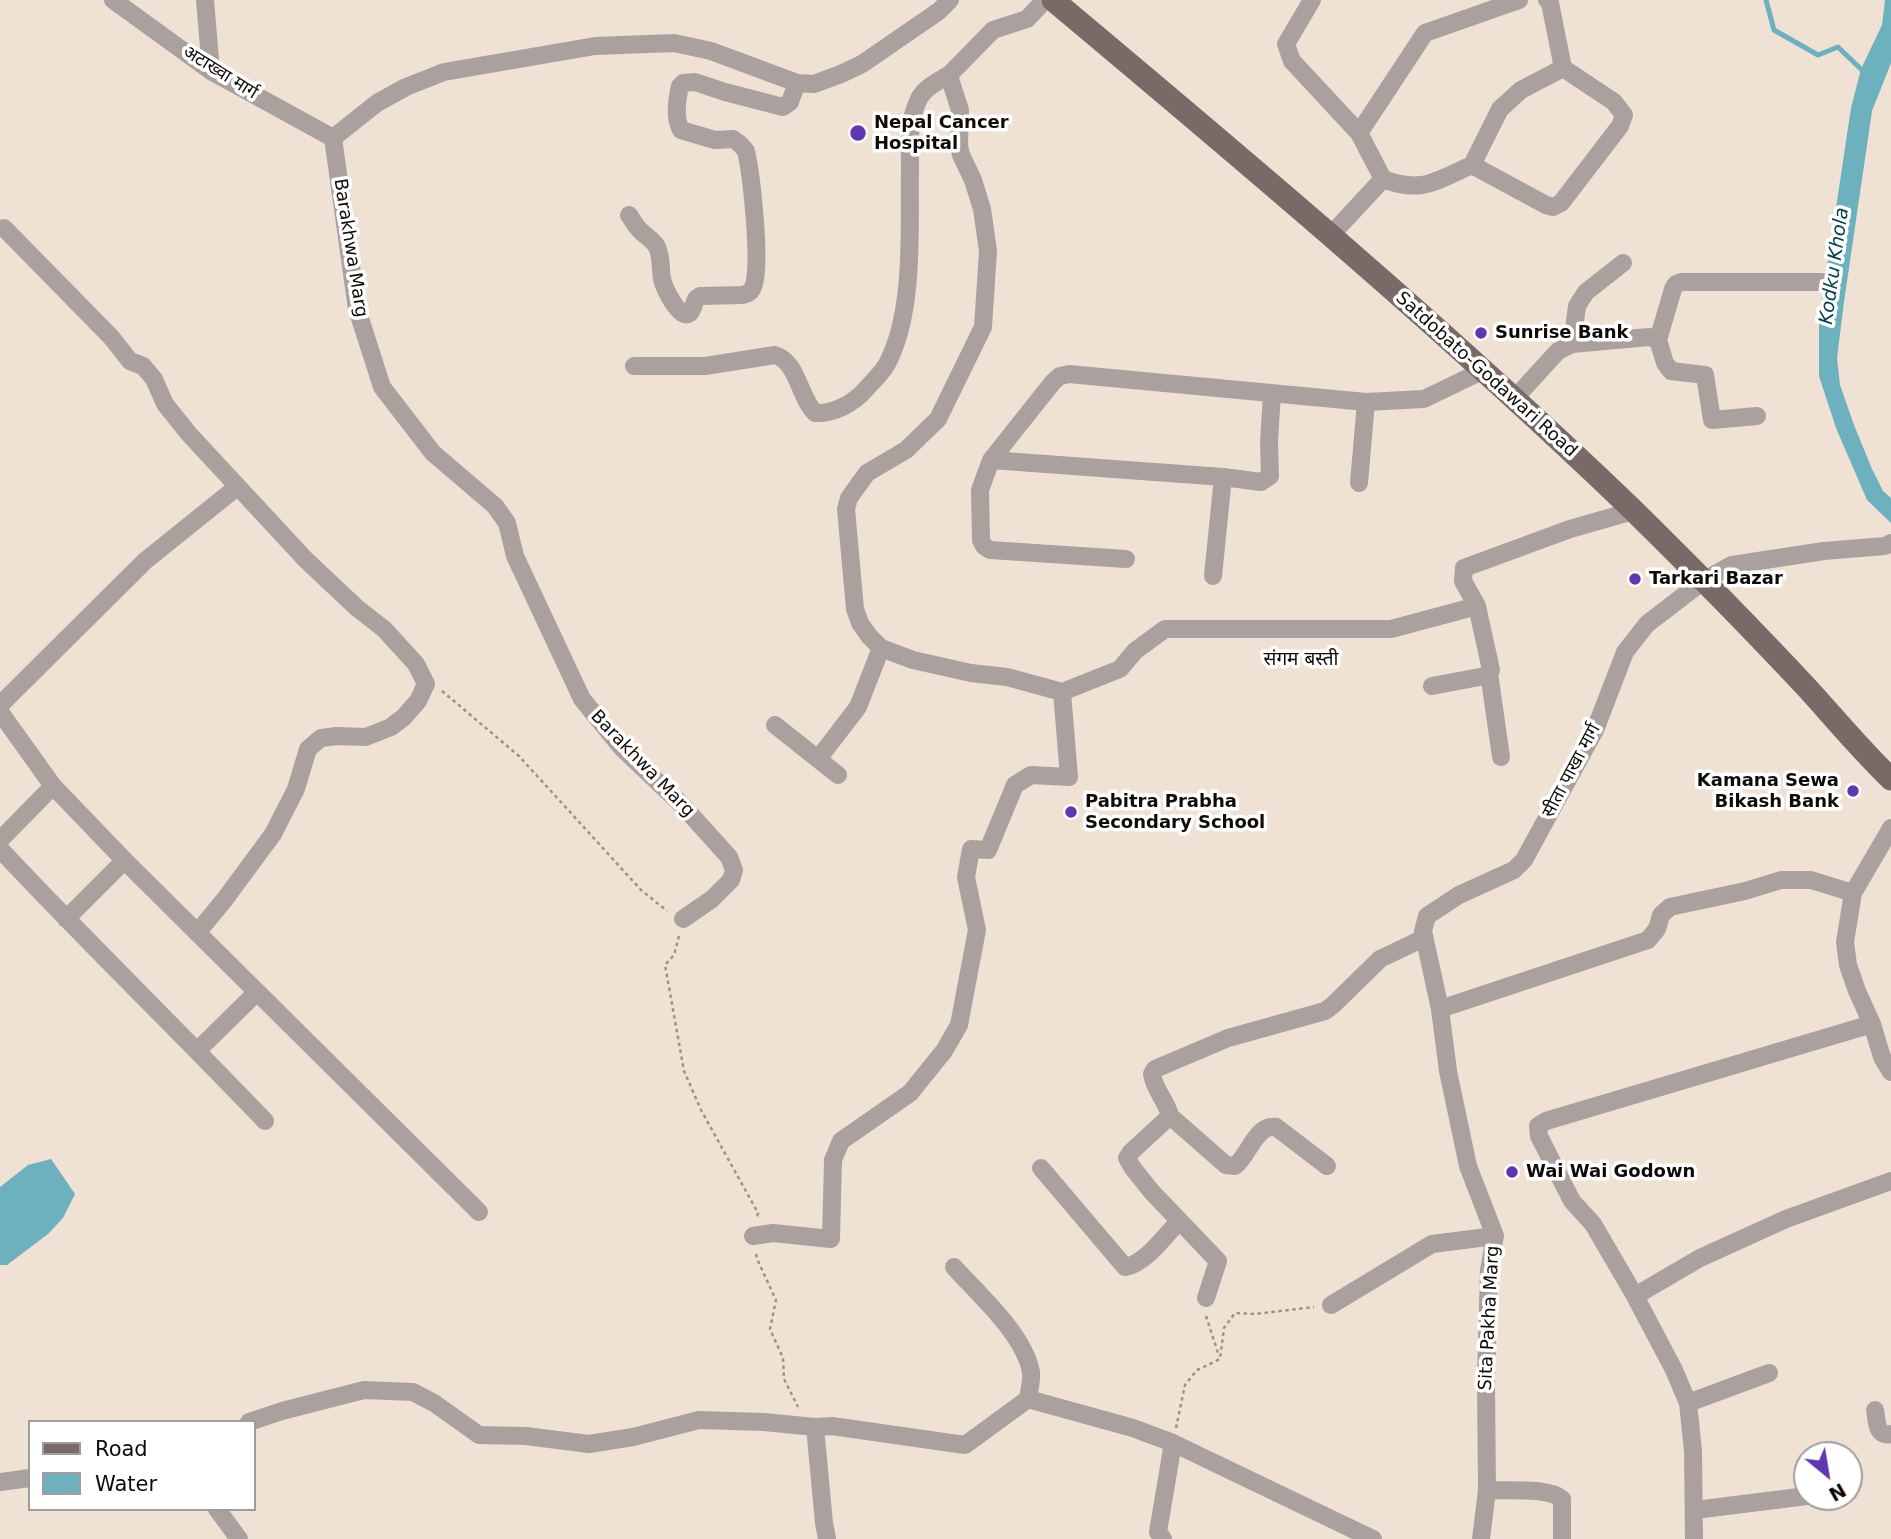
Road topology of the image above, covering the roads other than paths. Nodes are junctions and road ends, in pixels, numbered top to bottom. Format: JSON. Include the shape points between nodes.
{"nodes":[{"id":1,"x":113,"y":0,"type":"edge"},
{"id":2,"x":205,"y":0,"type":"edge"},
{"id":3,"x":950,"y":0,"type":"edge"},
{"id":4,"x":1045,"y":0,"type":"edge"},
{"id":5,"x":1053,"y":0,"type":"edge"},
{"id":6,"x":1312,"y":0,"type":"edge"},
{"id":7,"x":1519,"y":0,"type":"edge"},
{"id":8,"x":1547,"y":0,"type":"edge"},
{"id":9,"x":1563,"y":68,"type":"junction"},
{"id":10,"x":211,"y":71,"type":"junction"},
{"id":11,"x":950,"y":74,"type":"junction"},
{"id":12,"x":797,"y":83,"type":"junction"},
{"id":13,"x":1359,"y":133,"type":"junction"},
{"id":14,"x":333,"y":138,"type":"junction"},
{"id":15,"x":1472,"y":166,"type":"junction"},
{"id":16,"x":1383,"y":179,"type":"junction"},
{"id":17,"x":629,"y":215,"type":"dead end"},
{"id":18,"x":4,"y":228,"type":"dead end"},
{"id":19,"x":1329,"y":236,"type":"junction"},
{"id":20,"x":1623,"y":263,"type":"dead end"},
{"id":21,"x":1822,"y":282,"type":"dead end"},
{"id":22,"x":1658,"y":340,"type":"junction"},
{"id":23,"x":1572,"y":344,"type":"junction"},
{"id":24,"x":634,"y":366,"type":"dead end"},
{"id":25,"x":1484,"y":370,"type":"junction"},
{"id":26,"x":1272,"y":393,"type":"junction"},
{"id":27,"x":1515,"y":398,"type":"junction"},
{"id":28,"x":1366,"y":402,"type":"junction"},
{"id":29,"x":1757,"y":416,"type":"dead end"},
{"id":30,"x":990,"y":460,"type":"junction"},
{"id":31,"x":1223,"y":477,"type":"junction"},
{"id":32,"x":1359,"y":483,"type":"dead end"},
{"id":33,"x":237,"y":487,"type":"junction"},
{"id":34,"x":1633,"y":511,"type":"junction"},
{"id":35,"x":1888,"y":545,"type":"edge"},
{"id":36,"x":1126,"y":559,"type":"dead end"},
{"id":37,"x":1213,"y":576,"type":"dead end"},
{"id":38,"x":1703,"y":581,"type":"junction"},
{"id":39,"x":1477,"y":606,"type":"junction"},
{"id":40,"x":881,"y":648,"type":"junction"},
{"id":41,"x":1489,"y":673,"type":"junction"},
{"id":42,"x":1432,"y":686,"type":"dead end"},
{"id":43,"x":1062,"y":692,"type":"junction"},
{"id":44,"x":0,"y":705,"type":"edge"},
{"id":45,"x":0,"y":712,"type":"edge"},
{"id":46,"x":775,"y":725,"type":"dead end"},
{"id":47,"x":1501,"y":757,"type":"dead end"},
{"id":48,"x":818,"y":759,"type":"junction"},
{"id":49,"x":838,"y":775,"type":"dead end"},
{"id":50,"x":1891,"y":779,"type":"edge"},
{"id":51,"x":53,"y":786,"type":"junction"},
{"id":52,"x":1891,"y":828,"type":"edge"},
{"id":53,"x":0,"y":839,"type":"edge"},
{"id":54,"x":0,"y":849,"type":"edge"},
{"id":55,"x":124,"y":860,"type":"junction"},
{"id":56,"x":1853,"y":894,"type":"junction"},
{"id":57,"x":66,"y":919,"type":"junction"},
{"id":58,"x":683,"y":919,"type":"road end"},
{"id":59,"x":197,"y":933,"type":"junction"},
{"id":60,"x":1424,"y":938,"type":"junction"},
{"id":61,"x":257,"y":992,"type":"junction"},
{"id":62,"x":1440,"y":1009,"type":"junction"},
{"id":63,"x":1872,"y":1024,"type":"junction"},
{"id":64,"x":198,"y":1050,"type":"junction"},
{"id":65,"x":1891,"y":1072,"type":"edge"},
{"id":66,"x":1170,"y":1116,"type":"junction"},
{"id":67,"x":265,"y":1121,"type":"dead end"},
{"id":68,"x":1327,"y":1166,"type":"dead end"},
{"id":69,"x":1041,"y":1168,"type":"dead end"},
{"id":70,"x":1891,"y":1181,"type":"edge"},
{"id":71,"x":479,"y":1212,"type":"dead end"},
{"id":72,"x":1180,"y":1221,"type":"junction"},
{"id":73,"x":752,"y":1236,"type":"road end"},
{"id":74,"x":1495,"y":1236,"type":"junction"},
{"id":75,"x":954,"y":1267,"type":"dead end"},
{"id":76,"x":1635,"y":1296,"type":"junction"},
{"id":77,"x":1206,"y":1298,"type":"road end"},
{"id":78,"x":1331,"y":1305,"type":"road end"},
{"id":79,"x":1769,"y":1373,"type":"dead end"},
{"id":80,"x":1028,"y":1399,"type":"junction"},
{"id":81,"x":1688,"y":1403,"type":"junction"},
{"id":82,"x":1875,"y":1410,"type":"dead end"},
{"id":83,"x":255,"y":1420,"type":"edge"},
{"id":84,"x":806,"y":1426,"type":"junction"},
{"id":85,"x":1891,"y":1434,"type":"edge"},
{"id":86,"x":1172,"y":1443,"type":"junction"},
{"id":87,"x":28,"y":1478,"type":"edge"},
{"id":88,"x":0,"y":1482,"type":"edge"},
{"id":89,"x":1488,"y":1490,"type":"junction"},
{"id":90,"x":1793,"y":1498,"type":"edge"},
{"id":91,"x":1695,"y":1510,"type":"junction"},
{"id":92,"x":218,"y":1511,"type":"edge"},
{"id":93,"x":239,"y":1539,"type":"edge"},
{"id":94,"x":827,"y":1539,"type":"edge"},
{"id":95,"x":1163,"y":1539,"type":"edge"},
{"id":96,"x":1373,"y":1539,"type":"edge"},
{"id":97,"x":1481,"y":1539,"type":"edge"},
{"id":98,"x":1562,"y":1539,"type":"edge"},
{"id":99,"x":1694,"y":1539,"type":"edge"}],
"edges":[{"from":1,"to":10,"type":"street","name":"अटाख्वा मार्ग"},
{"from":2,"to":10,"type":"street"},
{"from":3,"to":12,"type":"street","via":[[862,64],[814,84]]},
{"from":4,"to":11,"type":"street","via":[[1027,19],[993,30]]},
{"from":5,"to":19,"type":"main road","name":"Satdobato-Godawari Road"},
{"from":6,"to":13,"type":"street","via":[[1286,44],[1292,61]]},
{"from":7,"to":13,"type":"street","via":[[1425,33]]},
{"from":8,"to":9,"type":"street"},
{"from":9,"to":15,"type":"street","via":[[1521,90],[1500,109]]},
{"from":9,"to":15,"type":"street","via":[[1614,102],[1624,115],[1561,203],[1546,205]]},
{"from":10,"to":14,"type":"street","name":"अटाख्वा मार्ग"},
{"from":11,"to":24,"type":"street","via":[[919,98],[911,122],[909,270],[902,323],[886,365],[861,395],[841,408],[815,413],[791,368],[775,355],[705,366]]},
{"from":11,"to":40,"type":"street","via":[[960,110],[961,155],[982,209],[988,251],[984,327],[938,419],[906,450],[867,473],[849,498],[846,509],[855,609],[860,623]]},
{"from":12,"to":14,"type":"street","via":[[711,51],[674,43],[595,46],[444,72],[377,103]]},
{"from":12,"to":17,"type":"street","via":[[790,102],[783,107],[695,82],[680,86],[681,130],[715,140],[733,139],[746,151],[757,257],[749,293],[700,296],[692,311],[684,315],[665,289],[662,258],[655,243]]},
{"from":13,"to":16,"type":"street"},
{"from":14,"to":58,"type":"street","name":"Barakhwa Marg","via":[[357,309],[382,387],[433,453],[495,506],[507,523],[515,556],[582,699],[622,748],[729,857],[734,870],[731,880]]},
{"from":15,"to":16,"type":"street","via":[[1421,186],[1401,186]]},
{"from":16,"to":19,"type":"street"},
{"from":18,"to":33,"type":"street","via":[[130,361],[143,366],[165,404]]},
{"from":19,"to":25,"type":"main road","name":"Satdobato-Godawari Road"},
{"from":20,"to":23,"type":"street","via":[[1586,292],[1577,306]]},
{"from":21,"to":22,"type":"street","via":[[1681,282],[1673,289]]},
{"from":22,"to":23,"type":"street","via":[[1642,337]]},
{"from":22,"to":29,"type":"street","via":[[1671,371],[1705,375],[1712,420]]},
{"from":23,"to":27,"type":"street","via":[[1558,351]]},
{"from":25,"to":27,"type":"main road","name":"Satdobato-Godawari Road"},
{"from":25,"to":28,"type":"street","via":[[1424,399]]},
{"from":26,"to":28,"type":"street"},
{"from":26,"to":30,"type":"street","via":[[1060,376]]},
{"from":26,"to":31,"type":"street","via":[[1270,475],[1261,482]]},
{"from":27,"to":34,"type":"main road","name":"Satdobato-Godawari Road"},
{"from":28,"to":32,"type":"street"},
{"from":30,"to":31,"type":"street"},
{"from":30,"to":36,"type":"street","via":[[980,489],[981,540],[990,551]]},
{"from":31,"to":37,"type":"street"},
{"from":33,"to":44,"type":"street","via":[[145,561]]},
{"from":33,"to":59,"type":"street","via":[[305,559],[384,629],[416,664],[426,684],[418,701],[391,727],[366,737],[321,738],[308,748],[296,789],[273,834]]},
{"from":34,"to":38,"type":"main road","name":"Satdobato-Godawari Road"},
{"from":34,"to":39,"type":"street","via":[[1464,568],[1462,581]]},
{"from":35,"to":38,"type":"street","via":[[1738,564]]},
{"from":38,"to":50,"type":"main road","name":"Satdobato-Godawari Road"},
{"from":38,"to":60,"type":"street","name":"सीता पाखा मार्ग","via":[[1647,624],[1625,652],[1595,730],[1524,860],[1514,870],[1459,895],[1427,916]]},
{"from":39,"to":41,"type":"street"},
{"from":39,"to":43,"type":"street","via":[[1391,629],[1165,629],[1120,669]]},
{"from":40,"to":43,"type":"street","via":[[913,660]]},
{"from":40,"to":48,"type":"street","via":[[858,707]]},
{"from":41,"to":42,"type":"street"},
{"from":41,"to":47,"type":"street"},
{"from":43,"to":73,"type":"street","via":[[1069,777],[1031,775],[1015,785],[988,850],[971,849],[966,877],[977,930],[959,1025],[910,1093],[841,1142],[833,1160],[831,1239],[773,1233]]},
{"from":45,"to":51,"type":"street"},
{"from":46,"to":48,"type":"street"},
{"from":48,"to":49,"type":"street"},
{"from":51,"to":53,"type":"street"},
{"from":51,"to":55,"type":"street"},
{"from":52,"to":56,"type":"street"},
{"from":54,"to":57,"type":"street"},
{"from":55,"to":57,"type":"street"},
{"from":55,"to":59,"type":"street"},
{"from":56,"to":62,"type":"street","via":[[1811,880],[1781,880],[1670,908],[1648,940]]},
{"from":56,"to":63,"type":"street","via":[[1845,942],[1857,991]]},
{"from":57,"to":64,"type":"street"},
{"from":59,"to":61,"type":"street"},
{"from":60,"to":62,"type":"street","name":"Sita Pakha Marg"},
{"from":60,"to":66,"type":"street","via":[[1380,959],[1325,1010],[1228,1038],[1155,1069],[1153,1082]]},
{"from":61,"to":64,"type":"street"},
{"from":61,"to":71,"type":"street"},
{"from":62,"to":74,"type":"street","name":"Sita Pakha Marg","via":[[1468,1166]]},
{"from":63,"to":65,"type":"street"},
{"from":63,"to":76,"type":"street","via":[[1538,1126],[1572,1201],[1593,1224]]},
{"from":64,"to":67,"type":"street"},
{"from":66,"to":68,"type":"street","via":[[1226,1165],[1241,1161],[1269,1126]]},
{"from":66,"to":72,"type":"street","via":[[1127,1158]]},
{"from":69,"to":72,"type":"street","via":[[1125,1266],[1143,1259]]},
{"from":70,"to":76,"type":"street","via":[[1786,1219],[1699,1258]]},
{"from":72,"to":77,"type":"street","via":[[1218,1261]]},
{"from":74,"to":78,"type":"street","via":[[1432,1244]]},
{"from":74,"to":89,"type":"street","name":"Sita Pakha Marg","via":[[1489,1270]]},
{"from":75,"to":80,"type":"street","via":[[1025,1352],[1031,1375]]},
{"from":76,"to":81,"type":"street"},
{"from":79,"to":81,"type":"street"},
{"from":80,"to":84,"type":"street","via":[[965,1445]]},
{"from":80,"to":86,"type":"street"},
{"from":81,"to":91,"type":"street"},
{"from":82,"to":85,"type":"street","via":[[1881,1433]]},
{"from":83,"to":84,"type":"street","via":[[364,1390],[413,1392],[479,1435],[589,1444],[699,1420]]},
{"from":84,"to":94,"type":"street"},
{"from":86,"to":95,"type":"street","via":[[1158,1532]]},
{"from":86,"to":96,"type":"street"},
{"from":87,"to":88,"type":"street"},
{"from":89,"to":97,"type":"street","name":"Sita Pakha Marg"},
{"from":89,"to":98,"type":"street","via":[[1559,1496]]},
{"from":90,"to":91,"type":"street"},
{"from":91,"to":99,"type":"street"},
{"from":92,"to":93,"type":"street"}]}
